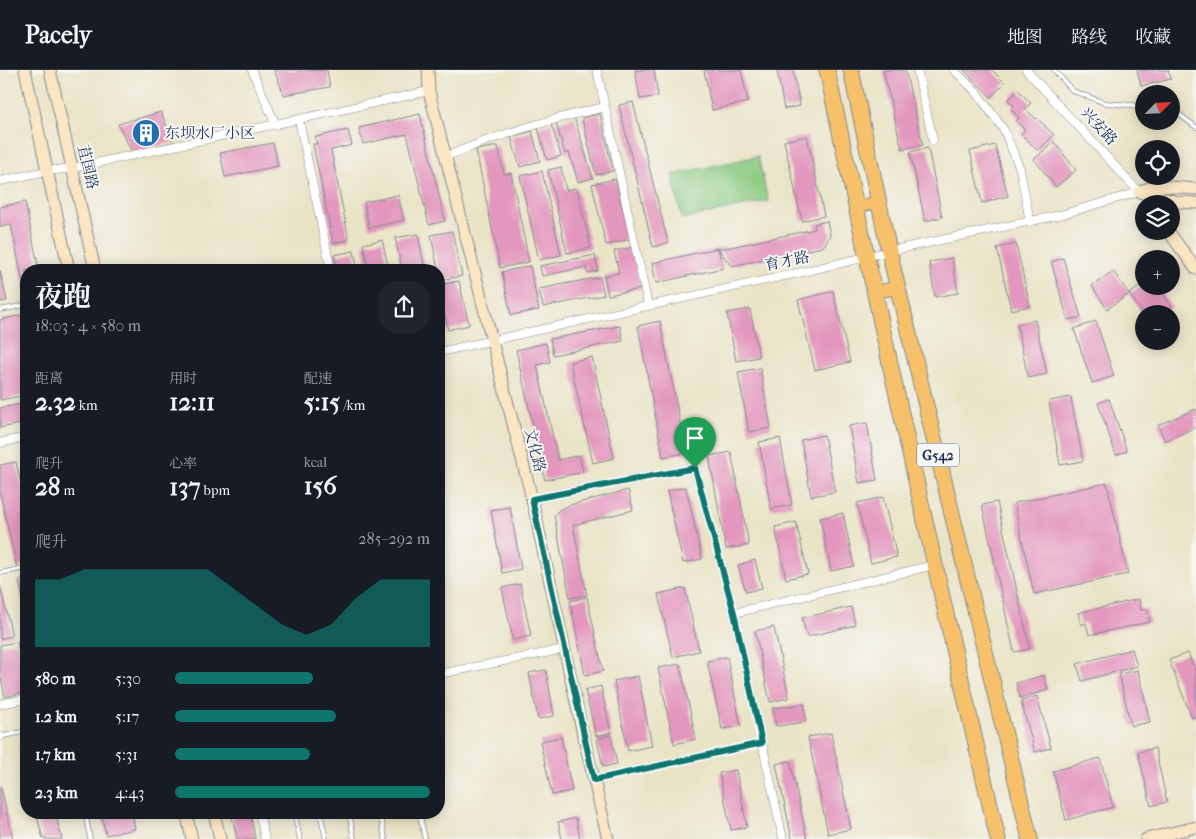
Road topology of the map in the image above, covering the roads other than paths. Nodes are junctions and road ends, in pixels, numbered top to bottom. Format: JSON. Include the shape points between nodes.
{"nodes":[{"id":1,"x":25,"y":70,"type":"edge"},
{"id":2,"x":50,"y":70,"type":"edge"},
{"id":3,"x":252,"y":70,"type":"edge"},
{"id":4,"x":428,"y":70,"type":"edge"},
{"id":5,"x":597,"y":70,"type":"edge"},
{"id":6,"x":826,"y":70,"type":"edge"},
{"id":7,"x":851,"y":70,"type":"edge"},
{"id":8,"x":917,"y":70,"type":"edge"},
{"id":9,"x":954,"y":70,"type":"edge"},
{"id":10,"x":1026,"y":70,"type":"edge"},
{"id":11,"x":1054,"y":70,"type":"edge"},
{"id":12,"x":429,"y":91,"type":"junction"},
{"id":13,"x":1135,"y":105,"type":"edge"},
{"id":14,"x":605,"y":107,"type":"junction"},
{"id":15,"x":1180,"y":115,"type":"edge"},
{"id":16,"x":299,"y":120,"type":"junction"},
{"id":17,"x":276,"y":125,"type":"junction"},
{"id":18,"x":1196,"y":127,"type":"edge"},
{"id":19,"x":933,"y":140,"type":"dead end"},
{"id":20,"x":445,"y":157,"type":"junction"},
{"id":21,"x":73,"y":168,"type":"junction"},
{"id":22,"x":47,"y":172,"type":"junction"},
{"id":23,"x":0,"y":181,"type":"edge"},
{"id":24,"x":1196,"y":189,"type":"edge"},
{"id":25,"x":1139,"y":192,"type":"junction"},
{"id":26,"x":1141,"y":195,"type":"edge"},
{"id":27,"x":879,"y":202,"type":"junction"},
{"id":28,"x":1196,"y":203,"type":"edge"},
{"id":29,"x":856,"y":207,"type":"junction"},
{"id":30,"x":1030,"y":222,"type":"junction"},
{"id":31,"x":1175,"y":240,"type":"edge"},
{"id":32,"x":889,"y":251,"type":"junction"},
{"id":33,"x":866,"y":257,"type":"junction"},
{"id":34,"x":68,"y":264,"type":"edge"},
{"id":35,"x":94,"y":264,"type":"edge"},
{"id":36,"x":330,"y":264,"type":"edge"},
{"id":37,"x":1196,"y":268,"type":"edge"},
{"id":38,"x":898,"y":288,"type":"junction"},
{"id":39,"x":874,"y":292,"type":"junction"},
{"id":40,"x":648,"y":305,"type":"junction"},
{"id":41,"x":20,"y":306,"type":"edge"},
{"id":42,"x":0,"y":310,"type":"edge"},
{"id":43,"x":491,"y":340,"type":"junction"},
{"id":44,"x":445,"y":351,"type":"edge"},
{"id":45,"x":20,"y":438,"type":"edge"},
{"id":46,"x":0,"y":443,"type":"edge"},
{"id":47,"x":532,"y":499,"type":"junction"},
{"id":48,"x":934,"y":565,"type":"junction"},
{"id":49,"x":20,"y":569,"type":"edge"},
{"id":50,"x":0,"y":573,"type":"edge"},
{"id":51,"x":734,"y":613,"type":"junction"},
{"id":52,"x":565,"y":649,"type":"junction"},
{"id":53,"x":445,"y":673,"type":"edge"},
{"id":54,"x":20,"y":700,"type":"edge"},
{"id":55,"x":0,"y":704,"type":"edge"},
{"id":56,"x":20,"y":732,"type":"edge"},
{"id":57,"x":0,"y":737,"type":"edge"},
{"id":58,"x":762,"y":743,"type":"junction"},
{"id":59,"x":594,"y":780,"type":"junction"},
{"id":60,"x":86,"y":819,"type":"edge"},
{"id":61,"x":188,"y":819,"type":"edge"},
{"id":62,"x":216,"y":819,"type":"edge"},
{"id":63,"x":261,"y":819,"type":"edge"},
{"id":64,"x":296,"y":819,"type":"edge"},
{"id":65,"x":321,"y":819,"type":"edge"},
{"id":66,"x":350,"y":819,"type":"edge"},
{"id":67,"x":382,"y":819,"type":"edge"},
{"id":68,"x":421,"y":819,"type":"edge"},
{"id":69,"x":1192,"y":830,"type":"edge"},
{"id":70,"x":90,"y":839,"type":"edge"},
{"id":71,"x":192,"y":839,"type":"edge"},
{"id":72,"x":220,"y":839,"type":"edge"},
{"id":73,"x":265,"y":839,"type":"edge"},
{"id":74,"x":300,"y":839,"type":"edge"},
{"id":75,"x":325,"y":839,"type":"edge"},
{"id":76,"x":354,"y":839,"type":"edge"},
{"id":77,"x":386,"y":839,"type":"edge"},
{"id":78,"x":425,"y":839,"type":"edge"},
{"id":79,"x":608,"y":839,"type":"edge"},
{"id":80,"x":783,"y":839,"type":"edge"},
{"id":81,"x":998,"y":839,"type":"edge"},
{"id":82,"x":1030,"y":839,"type":"edge"},
{"id":83,"x":1146,"y":839,"type":"edge"}],
"edges":[{"from":1,"to":22,"type":"street"},
{"from":2,"to":21,"type":"street","name":"苴国路"},
{"from":3,"to":17,"type":"street"},
{"from":4,"to":12,"type":"street","name":"文化路"},
{"from":5,"to":14,"type":"street"},
{"from":6,"to":29,"type":"highway","number":"G542"},
{"from":7,"to":27,"type":"highway","number":"G542"},
{"from":8,"to":19,"type":"street"},
{"from":9,"to":30,"type":"street","via":[[977,93],[1004,130],[1020,169]]},
{"from":10,"to":25,"type":"street","name":"兴安路"},
{"from":11,"to":13,"type":"lane","via":[[1073,91],[1105,103]]},
{"from":12,"to":16,"type":"street"},
{"from":12,"to":20,"type":"street","name":"文化路"},
{"from":14,"to":20,"type":"street","via":[[510,132]]},
{"from":14,"to":40,"type":"street"},
{"from":15,"to":18,"type":"lane"},
{"from":16,"to":17,"type":"street"},
{"from":16,"to":36,"type":"street"},
{"from":17,"to":21,"type":"street"},
{"from":20,"to":43,"type":"street","name":"文化路"},
{"from":21,"to":22,"type":"street"},
{"from":21,"to":35,"type":"street","name":"苴国路"},
{"from":22,"to":23,"type":"street"},
{"from":22,"to":34,"type":"street"},
{"from":24,"to":25,"type":"street","via":[[1160,186]]},
{"from":25,"to":26,"type":"street","name":"兴安路"},
{"from":25,"to":28,"type":"street"},
{"from":25,"to":30,"type":"street","name":"育才路"},
{"from":27,"to":29,"type":"main road"},
{"from":27,"to":32,"type":"highway","number":"G542"},
{"from":29,"to":33,"type":"highway","number":"G542"},
{"from":30,"to":32,"type":"street","name":"育才路"},
{"from":31,"to":37,"type":"street"},
{"from":32,"to":33,"type":"street","name":"育才路"},
{"from":32,"to":38,"type":"highway","number":"G542"},
{"from":33,"to":39,"type":"highway","number":"G542"},
{"from":33,"to":40,"type":"street","name":"育才路"},
{"from":38,"to":39,"type":"main road"},
{"from":38,"to":82,"type":"highway","number":"G542"},
{"from":39,"to":48,"type":"highway","number":"G542"},
{"from":40,"to":43,"type":"street","name":"育才路"},
{"from":41,"to":42,"type":"lane"},
{"from":43,"to":44,"type":"street","name":"育才路"},
{"from":43,"to":47,"type":"street","name":"文化路"},
{"from":45,"to":46,"type":"street"},
{"from":47,"to":51,"type":"street","via":[[695,468]]},
{"from":47,"to":52,"type":"street","name":"文化路"},
{"from":48,"to":51,"type":"street"},
{"from":48,"to":81,"type":"highway","number":"G542"},
{"from":49,"to":50,"type":"lane"},
{"from":51,"to":58,"type":"street"},
{"from":52,"to":53,"type":"street"},
{"from":52,"to":59,"type":"street","name":"文化路"},
{"from":54,"to":55,"type":"street"},
{"from":56,"to":57,"type":"lane"},
{"from":58,"to":59,"type":"street"},
{"from":58,"to":80,"type":"street"},
{"from":59,"to":79,"type":"street","name":"文化路"},
{"from":60,"to":70,"type":"lane"},
{"from":61,"to":71,"type":"street"},
{"from":62,"to":72,"type":"street"},
{"from":63,"to":73,"type":"street"},
{"from":64,"to":74,"type":"lane"},
{"from":65,"to":75,"type":"lane"},
{"from":66,"to":76,"type":"lane"},
{"from":67,"to":77,"type":"lane"},
{"from":68,"to":78,"type":"lane"},
{"from":69,"to":83,"type":"street"}]}
